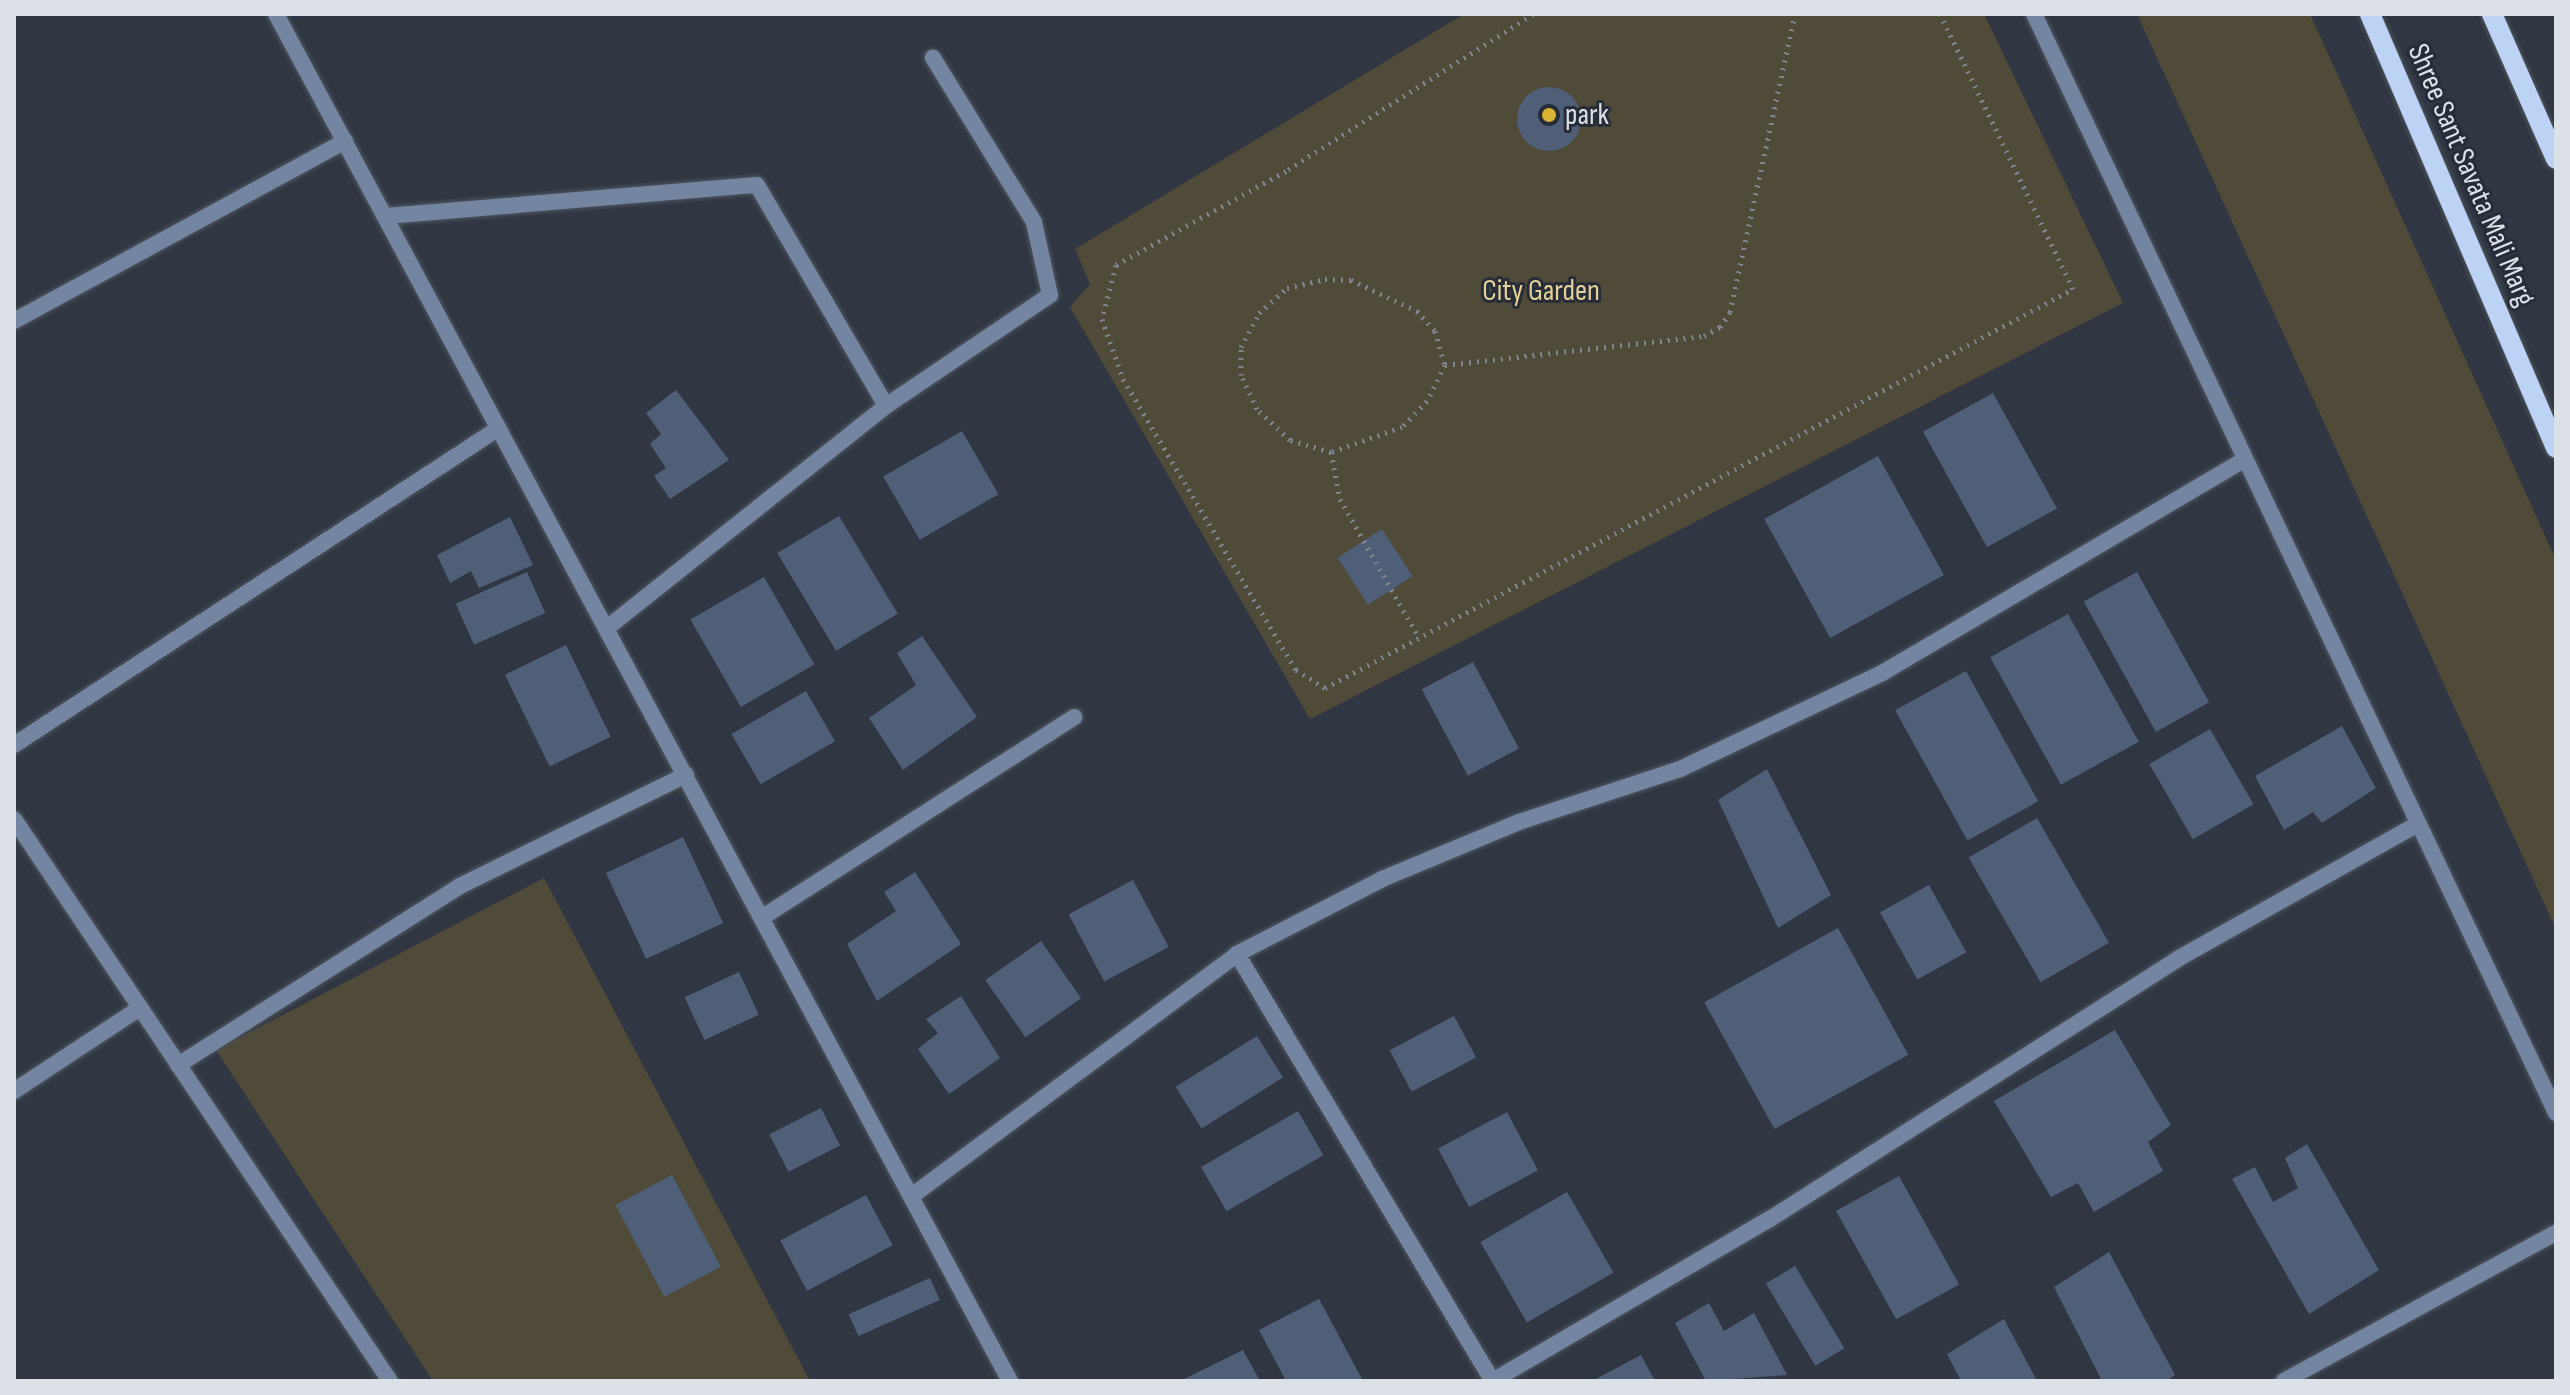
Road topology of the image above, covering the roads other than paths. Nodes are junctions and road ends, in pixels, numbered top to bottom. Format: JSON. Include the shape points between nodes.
{"nodes":[{"id":1,"x":276,"y":14,"type":"edge"},
{"id":2,"x":2034,"y":14,"type":"edge"},
{"id":3,"x":2370,"y":14,"type":"edge"},
{"id":4,"x":2492,"y":14,"type":"edge"},
{"id":5,"x":933,"y":58,"type":"dead end"},
{"id":6,"x":345,"y":141,"type":"junction"},
{"id":7,"x":2556,"y":159,"type":"edge"},
{"id":8,"x":386,"y":216,"type":"junction"},
{"id":9,"x":14,"y":321,"type":"edge"},
{"id":10,"x":886,"y":406,"type":"junction"},
{"id":11,"x":499,"y":428,"type":"junction"},
{"id":12,"x":2556,"y":448,"type":"edge"},
{"id":13,"x":2244,"y":460,"type":"junction"},
{"id":14,"x":607,"y":628,"type":"junction"},
{"id":15,"x":1074,"y":717,"type":"dead end"},
{"id":16,"x":14,"y":745,"type":"edge"},
{"id":17,"x":686,"y":775,"type":"junction"},
{"id":18,"x":14,"y":819,"type":"edge"},
{"id":19,"x":2418,"y":824,"type":"junction"},
{"id":20,"x":763,"y":917,"type":"junction"},
{"id":21,"x":1237,"y":954,"type":"junction"},
{"id":22,"x":140,"y":1008,"type":"junction"},
{"id":23,"x":178,"y":1065,"type":"junction"},
{"id":24,"x":14,"y":1091,"type":"edge"},
{"id":25,"x":2556,"y":1113,"type":"edge"},
{"id":26,"x":913,"y":1195,"type":"junction"},
{"id":27,"x":2556,"y":1233,"type":"edge"},
{"id":28,"x":1008,"y":1380,"type":"edge"},
{"id":29,"x":390,"y":1381,"type":"edge"},
{"id":30,"x":1494,"y":1381,"type":"edge"},
{"id":31,"x":2284,"y":1381,"type":"edge"}],
"edges":[{"from":1,"to":6,"type":"street"},
{"from":2,"to":13,"type":"street"},
{"from":3,"to":12,"type":"main road","name":"Shree Sant Savata Mali Marg"},
{"from":4,"to":7,"type":"main road"},
{"from":5,"to":10,"type":"street","via":[[1034,222],[1050,295]]},
{"from":6,"to":8,"type":"street"},
{"from":6,"to":9,"type":"street"},
{"from":8,"to":10,"type":"street","via":[[757,185]]},
{"from":8,"to":11,"type":"street"},
{"from":10,"to":14,"type":"street"},
{"from":11,"to":14,"type":"street"},
{"from":11,"to":16,"type":"street"},
{"from":13,"to":19,"type":"street"},
{"from":13,"to":21,"type":"street","via":[[1882,673],[1680,769],[1519,822],[1382,879]]},
{"from":14,"to":17,"type":"street"},
{"from":15,"to":20,"type":"street"},
{"from":17,"to":20,"type":"street"},
{"from":17,"to":23,"type":"street","via":[[460,886]]},
{"from":18,"to":22,"type":"street"},
{"from":19,"to":25,"type":"street"},
{"from":19,"to":30,"type":"street","via":[[2179,958],[1770,1219]]},
{"from":20,"to":26,"type":"street"},
{"from":21,"to":26,"type":"street"},
{"from":21,"to":30,"type":"street"},
{"from":22,"to":23,"type":"street"},
{"from":22,"to":24,"type":"street"},
{"from":23,"to":29,"type":"street"},
{"from":26,"to":28,"type":"street"},
{"from":27,"to":31,"type":"street"}]}
